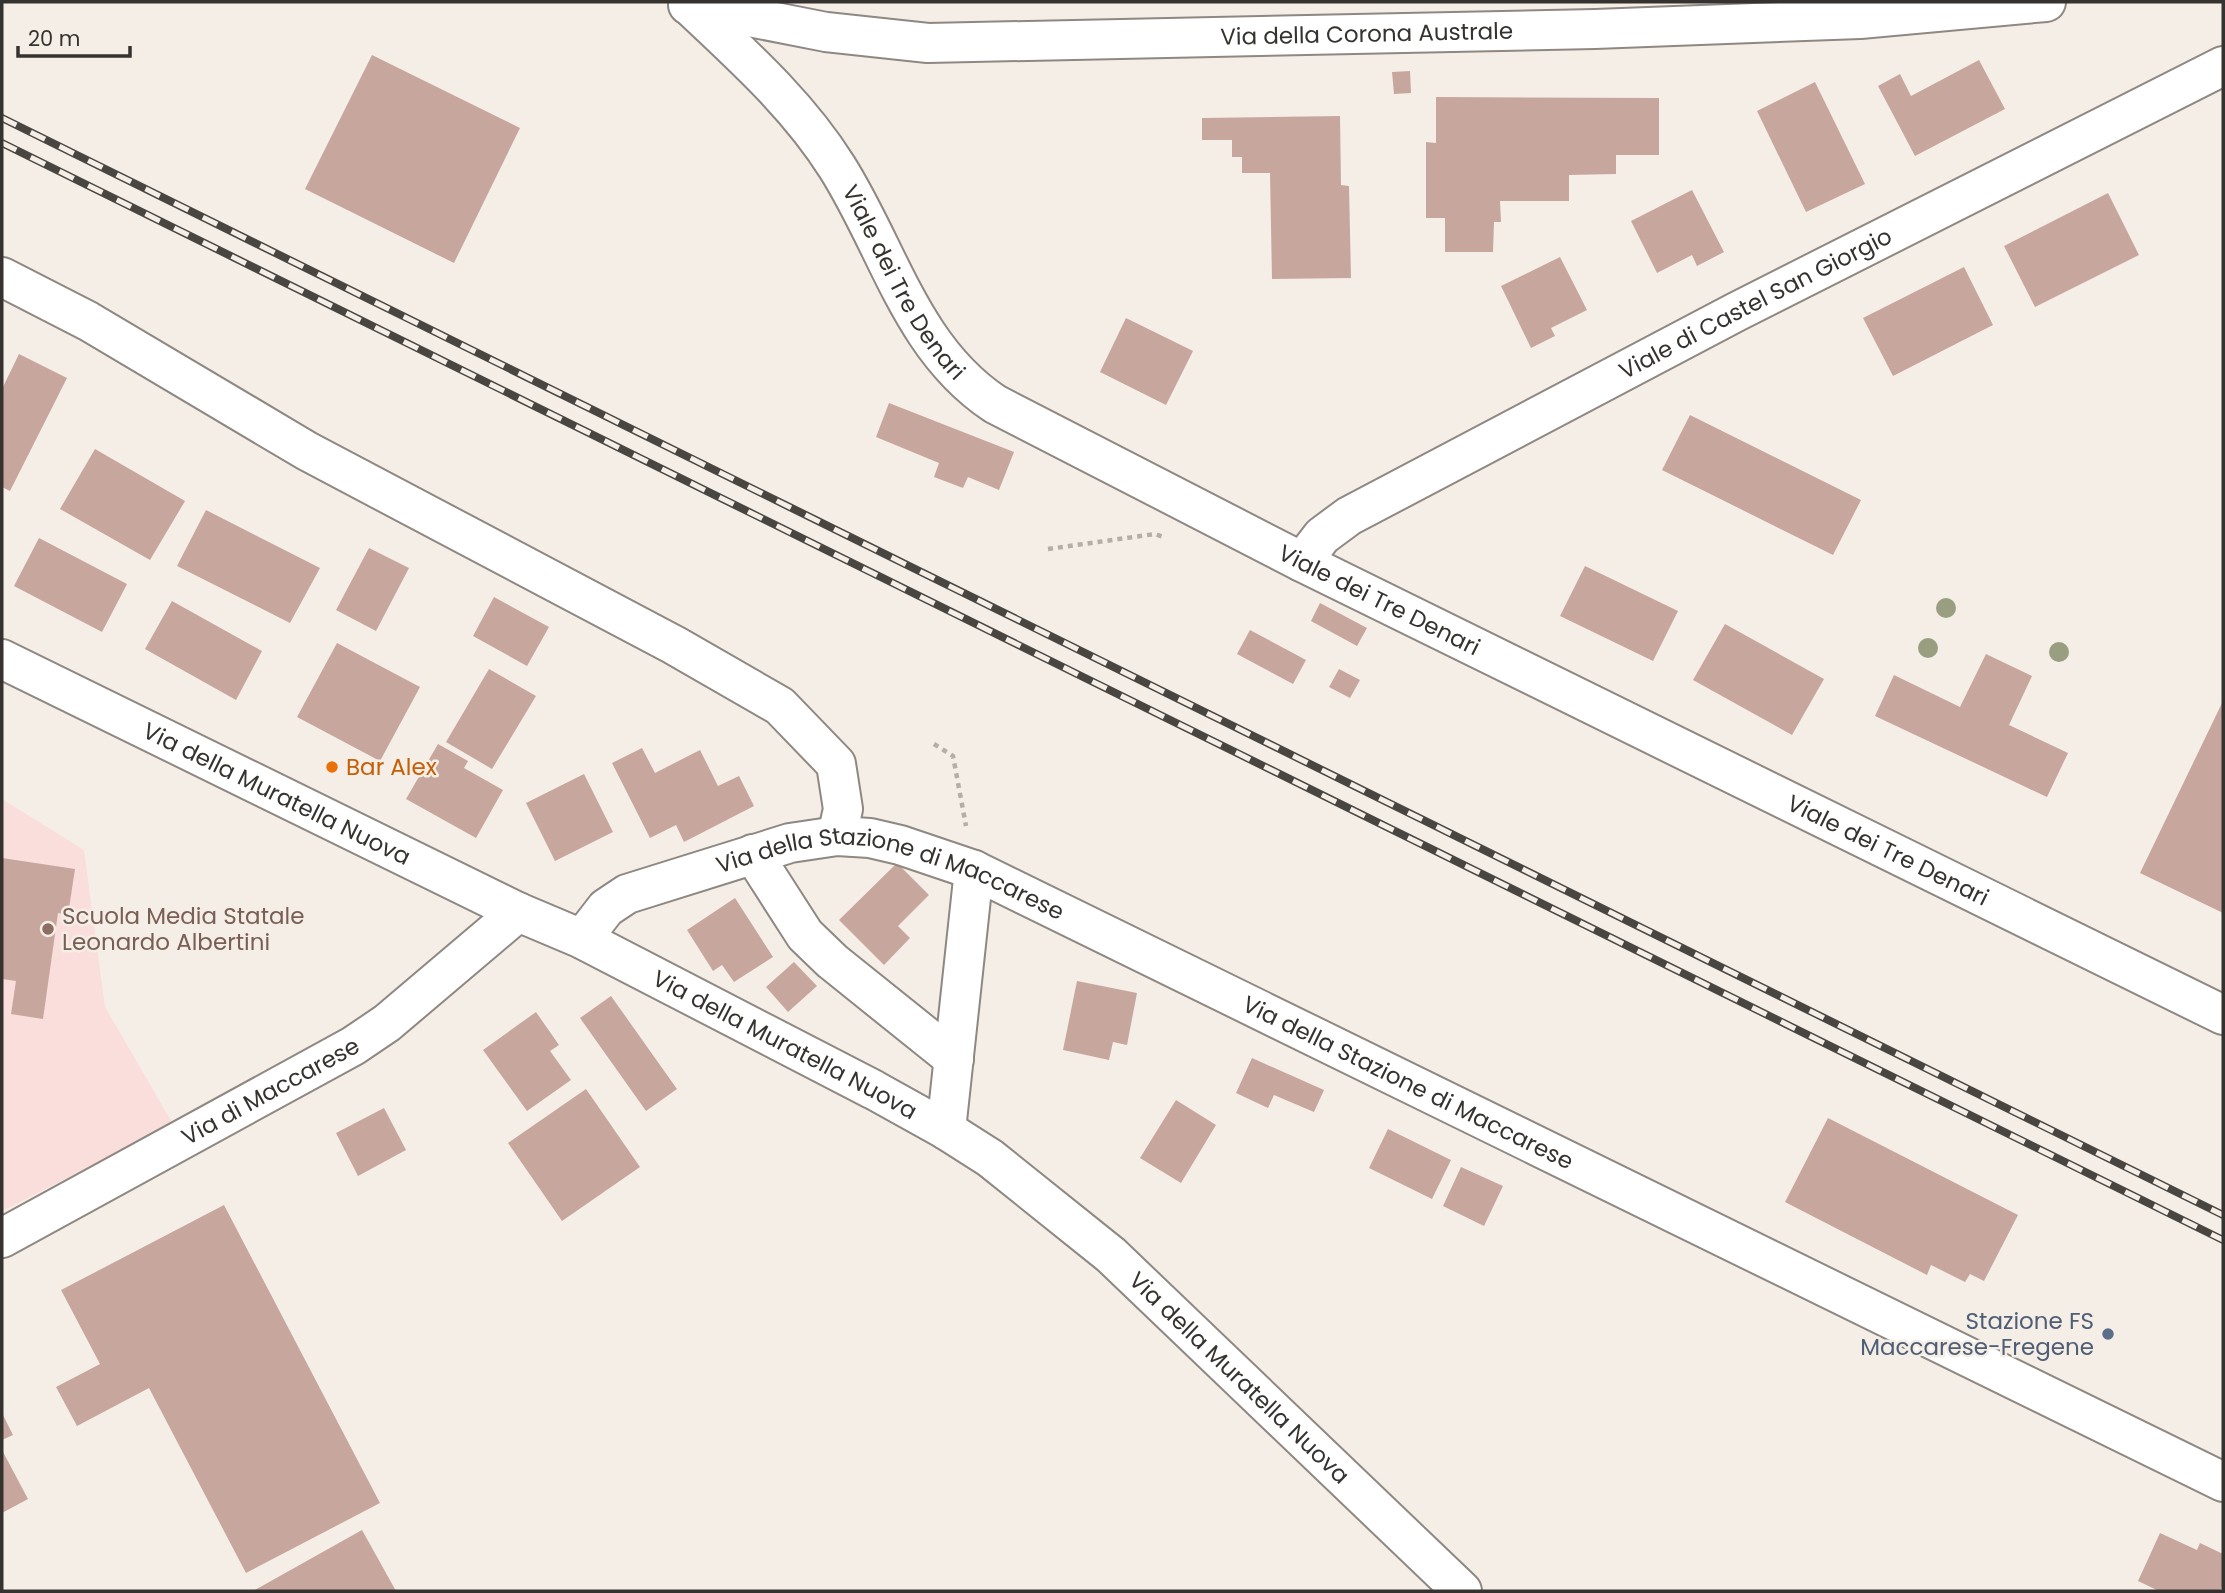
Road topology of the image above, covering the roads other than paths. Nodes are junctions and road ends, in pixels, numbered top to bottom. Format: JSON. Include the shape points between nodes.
{"nodes":[{"id":1,"x":2046,"y":2,"type":"edge"},
{"id":2,"x":685,"y":4,"type":"edge"},
{"id":3,"x":1334,"y":18,"type":"edge"},
{"id":4,"x":2223,"y":66,"type":"edge"},
{"id":5,"x":2,"y":277,"type":"edge"},
{"id":6,"x":1303,"y":562,"type":"junction"},
{"id":7,"x":2,"y":659,"type":"edge"},
{"id":8,"x":837,"y":836,"type":"junction"},
{"id":9,"x":753,"y":854,"type":"junction"},
{"id":10,"x":974,"y":870,"type":"junction"},
{"id":11,"x":519,"y":912,"type":"junction"},
{"id":12,"x":582,"y":939,"type":"junction"},
{"id":13,"x":2223,"y":1015,"type":"edge"},
{"id":14,"x":954,"y":1059,"type":"junction"},
{"id":15,"x":946,"y":1130,"type":"junction"},
{"id":16,"x":2,"y":1238,"type":"edge"},
{"id":17,"x":2223,"y":1482,"type":"edge"},
{"id":18,"x":1462,"y":1591,"type":"edge"}],
"edges":[{"from":1,"to":3,"type":"street","name":"Via della Corona Australe","via":[[1860,19]]},
{"from":2,"to":3,"type":"street","name":"Via della Corona Australe","via":[[848,35],[928,43]]},
{"from":2,"to":6,"type":"street","name":"Viale dei Tre Denari","via":[[776,89],[821,143],[854,196],[919,326],[961,378],[1021,419]]},
{"from":4,"to":6,"type":"street","name":"Viale di Castel San Giorgio","via":[[1736,312],[1349,516],[1322,536]]},
{"from":5,"to":8,"type":"street","via":[[88,321],[307,451],[780,706],[836,764],[843,808]]},
{"from":6,"to":13,"type":"street","name":"Viale dei Tre Denari"},
{"from":7,"to":11,"type":"street","name":"Via della Muratella Nuova"},
{"from":8,"to":9,"type":"street","name":"Via della Stazione di Maccarese","via":[[805,839]]},
{"from":8,"to":10,"type":"street","name":"Via della Stazione di Maccarese","via":[[900,845]]},
{"from":9,"to":12,"type":"street","name":"Via della Stazione di Maccarese","via":[[627,894],[606,908]]},
{"from":9,"to":14,"type":"street","via":[[782,904],[812,942]]},
{"from":10,"to":14,"type":"street"},
{"from":10,"to":17,"type":"street","name":"Via della Stazione di Maccarese"},
{"from":11,"to":12,"type":"street","name":"Via della Muratella Nuova"},
{"from":11,"to":16,"type":"street","name":"Via di Maccarese","via":[[353,1046]]},
{"from":12,"to":15,"type":"street","name":"Via della Muratella Nuova"},
{"from":14,"to":15,"type":"street"},
{"from":15,"to":18,"type":"street","name":"Via della Muratella Nuova","via":[[1033,1191],[1111,1255]]}]}
